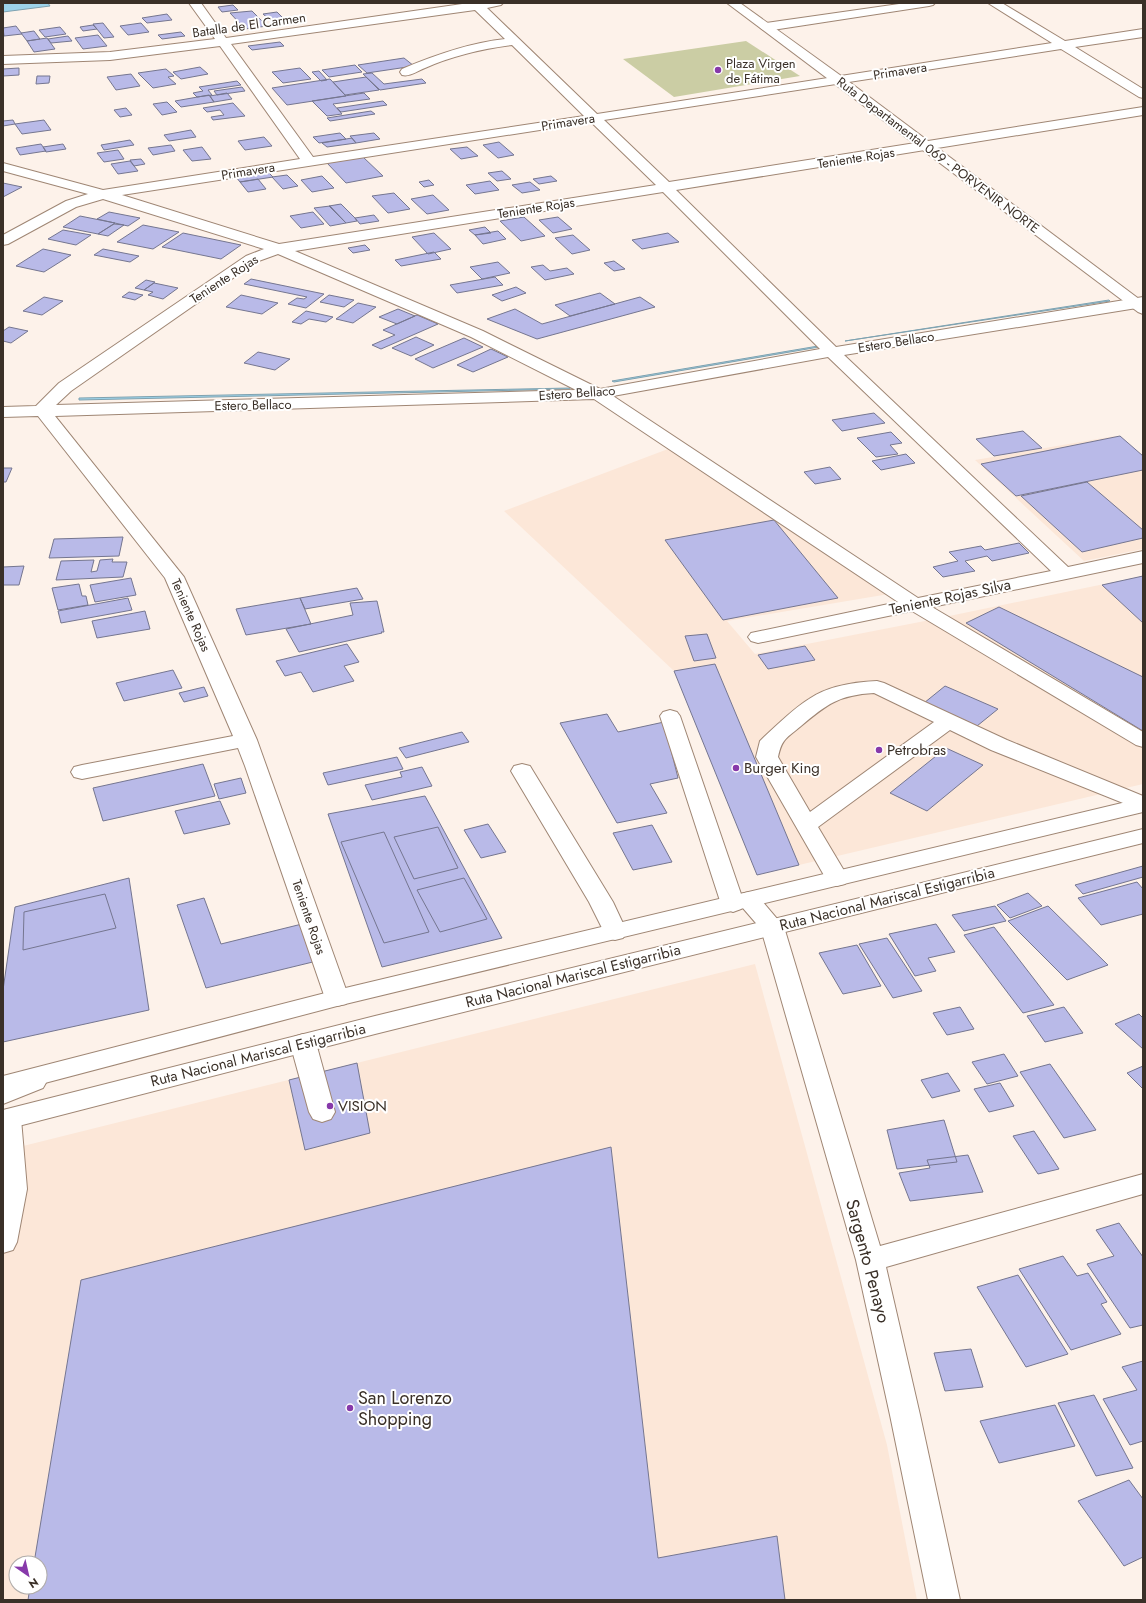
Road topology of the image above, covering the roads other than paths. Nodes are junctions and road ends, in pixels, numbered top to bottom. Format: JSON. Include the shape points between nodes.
{"nodes":[{"id":1,"x":195,"y":3,"type":"edge"},
{"id":2,"x":497,"y":3,"type":"edge"},
{"id":3,"x":733,"y":3,"type":"edge"},
{"id":4,"x":929,"y":3,"type":"edge"},
{"id":5,"x":994,"y":3,"type":"edge"},
{"id":6,"x":477,"y":4,"type":"edge"},
{"id":7,"x":766,"y":27,"type":"junction"},
{"id":8,"x":1143,"y":33,"type":"edge"},
{"id":9,"x":514,"y":41,"type":"junction"},
{"id":10,"x":222,"y":43,"type":"junction"},
{"id":11,"x":1063,"y":45,"type":"junction"},
{"id":12,"x":3,"y":60,"type":"edge"},
{"id":13,"x":406,"y":72,"type":"dead end"},
{"id":14,"x":840,"y":81,"type":"junction"},
{"id":15,"x":1143,"y":94,"type":"edge"},
{"id":16,"x":1143,"y":111,"type":"edge"},
{"id":17,"x":594,"y":118,"type":"junction"},
{"id":18,"x":925,"y":146,"type":"junction"},
{"id":19,"x":309,"y":162,"type":"junction"},
{"id":20,"x":3,"y":167,"type":"edge"},
{"id":21,"x":667,"y":188,"type":"junction"},
{"id":22,"x":103,"y":194,"type":"junction"},
{"id":23,"x":3,"y":241,"type":"edge"},
{"id":24,"x":278,"y":249,"type":"junction"},
{"id":25,"x":1140,"y":304,"type":"edge"},
{"id":26,"x":832,"y":352,"type":"junction"},
{"id":27,"x":598,"y":394,"type":"junction"},
{"id":28,"x":42,"y":410,"type":"junction"},
{"id":29,"x":3,"y":412,"type":"edge"},
{"id":30,"x":1143,"y":557,"type":"edge"},
{"id":31,"x":1064,"y":574,"type":"junction"},
{"id":32,"x":914,"y":604,"type":"junction"},
{"id":33,"x":758,"y":637,"type":"dead end"},
{"id":34,"x":670,"y":716,"type":"dead end"},
{"id":35,"x":949,"y":722,"type":"junction"},
{"id":36,"x":246,"y":740,"type":"junction"},
{"id":37,"x":1143,"y":741,"type":"edge"},
{"id":38,"x":522,"y":771,"type":"dead end"},
{"id":39,"x":82,"y":772,"type":"dead end"},
{"id":40,"x":1143,"y":805,"type":"edge"},
{"id":41,"x":806,"y":825,"type":"junction"},
{"id":42,"x":1143,"y":836,"type":"edge"},
{"id":43,"x":837,"y":879,"type":"junction"},
{"id":44,"x":741,"y":902,"type":"junction"},
{"id":45,"x":772,"y":927,"type":"junction"},
{"id":46,"x":615,"y":932,"type":"junction"},
{"id":47,"x":337,"y":998,"type":"junction"},
{"id":48,"x":303,"y":1043,"type":"junction"},
{"id":49,"x":49,"y":1074,"type":"junction"},
{"id":50,"x":3,"y":1085,"type":"edge"},
{"id":51,"x":5,"y":1111,"type":"edge"},
{"id":52,"x":322,"y":1112,"type":"dead end"},
{"id":53,"x":1143,"y":1184,"type":"edge"},
{"id":54,"x":3,"y":1242,"type":"edge"},
{"id":55,"x":870,"y":1260,"type":"junction"},
{"id":56,"x":944,"y":1600,"type":"edge"}],
"edges":[{"from":1,"to":10,"type":"main road"},
{"from":2,"to":6,"type":"main road","name":"Batalla de El Carmen"},
{"from":3,"to":7,"type":"main road","name":"Ruta Departamental 069 - PORVENIR NORTE"},
{"from":4,"to":7,"type":"main road"},
{"from":5,"to":11,"type":"main road"},
{"from":6,"to":9,"type":"main road"},
{"from":6,"to":10,"type":"main road","name":"Batalla de El Carmen"},
{"from":7,"to":14,"type":"main road","name":"Ruta Departamental 069 - PORVENIR NORTE"},
{"from":8,"to":11,"type":"main road","name":"Primavera"},
{"from":9,"to":13,"type":"main road","via":[[435,59]]},
{"from":9,"to":17,"type":"main road"},
{"from":10,"to":12,"type":"main road","name":"Batalla de El Carmen","via":[[110,56]]},
{"from":10,"to":19,"type":"main road"},
{"from":11,"to":14,"type":"main road","name":"Primavera"},
{"from":11,"to":15,"type":"main road"},
{"from":14,"to":17,"type":"main road","name":"Primavera"},
{"from":14,"to":18,"type":"main road","name":"Ruta Departamental 069 - PORVENIR NORTE"},
{"from":16,"to":18,"type":"main road","name":"Teniente Rojas"},
{"from":17,"to":19,"type":"main road","name":"Primavera"},
{"from":17,"to":21,"type":"main road"},
{"from":18,"to":21,"type":"main road","name":"Teniente Rojas"},
{"from":18,"to":25,"type":"main road","name":"Ruta Departamental 069 - PORVENIR NORTE"},
{"from":19,"to":22,"type":"main road","name":"Primavera"},
{"from":20,"to":22,"type":"main road"},
{"from":21,"to":24,"type":"main road","name":"Teniente Rojas"},
{"from":21,"to":26,"type":"main road"},
{"from":22,"to":23,"type":"main road","name":"Primavera","via":[[71,204]]},
{"from":22,"to":24,"type":"main road"},
{"from":24,"to":27,"type":"main road","via":[[477,334]]},
{"from":24,"to":28,"type":"main road","name":"Teniente Rojas","via":[[244,263],[65,387]]},
{"from":25,"to":26,"type":"main road","name":"Estero Bellaco"},
{"from":26,"to":27,"type":"main road","name":"Estero Bellaco"},
{"from":26,"to":31,"type":"main road"},
{"from":27,"to":28,"type":"main road","name":"Estero Bellaco"},
{"from":27,"to":32,"type":"main road"},
{"from":28,"to":29,"type":"main road","name":"Estero Bellaco"},
{"from":28,"to":36,"type":"main road","name":"Teniente Rojas","via":[[174,577]]},
{"from":30,"to":31,"type":"main road","name":"Teniente Rojas Silva"},
{"from":31,"to":32,"type":"main road","name":"Teniente Rojas Silva"},
{"from":32,"to":33,"type":"main road","name":"Teniente Rojas Silva"},
{"from":32,"to":37,"type":"main road"},
{"from":34,"to":44,"type":"main road"},
{"from":35,"to":40,"type":"main road","via":[[999,746]]},
{"from":35,"to":41,"type":"main road"},
{"from":35,"to":41,"type":"main road","via":[[877,687],[835,694],[816,703],[771,741],[767,757]]},
{"from":36,"to":39,"type":"main road"},
{"from":36,"to":47,"type":"main road","name":"Teniente Rojas"},
{"from":38,"to":46,"type":"main road","via":[[601,902]]},
{"from":40,"to":43,"type":"main road","name":"Ruta Nacional Mariscal Estigarribia"},
{"from":41,"to":43,"type":"main road"},
{"from":42,"to":45,"type":"main road","name":"Ruta Nacional Mariscal Estigarribia"},
{"from":43,"to":44,"type":"main road","name":"Ruta Nacional Mariscal Estigarribia"},
{"from":44,"to":45,"type":"main road"},
{"from":44,"to":46,"type":"main road","name":"Ruta Nacional Mariscal Estigarribia"},
{"from":45,"to":48,"type":"main road","name":"Ruta Nacional Mariscal Estigarribia"},
{"from":45,"to":55,"type":"main road","name":"Sargento Penayo"},
{"from":46,"to":47,"type":"main road","name":"Ruta Nacional Mariscal Estigarribia"},
{"from":47,"to":49,"type":"main road","name":"Ruta Nacional Mariscal Estigarribia"},
{"from":48,"to":51,"type":"main road","name":"Ruta Nacional Mariscal Estigarribia"},
{"from":48,"to":52,"type":"main road"},
{"from":49,"to":50,"type":"main road","name":"Ruta Nacional Mariscal Estigarribia"},
{"from":49,"to":51,"type":"main road"},
{"from":51,"to":54,"type":"main road","via":[[13,1189]]},
{"from":53,"to":55,"type":"main road"},
{"from":55,"to":56,"type":"main road","name":"Sargento Penayo"}]}
